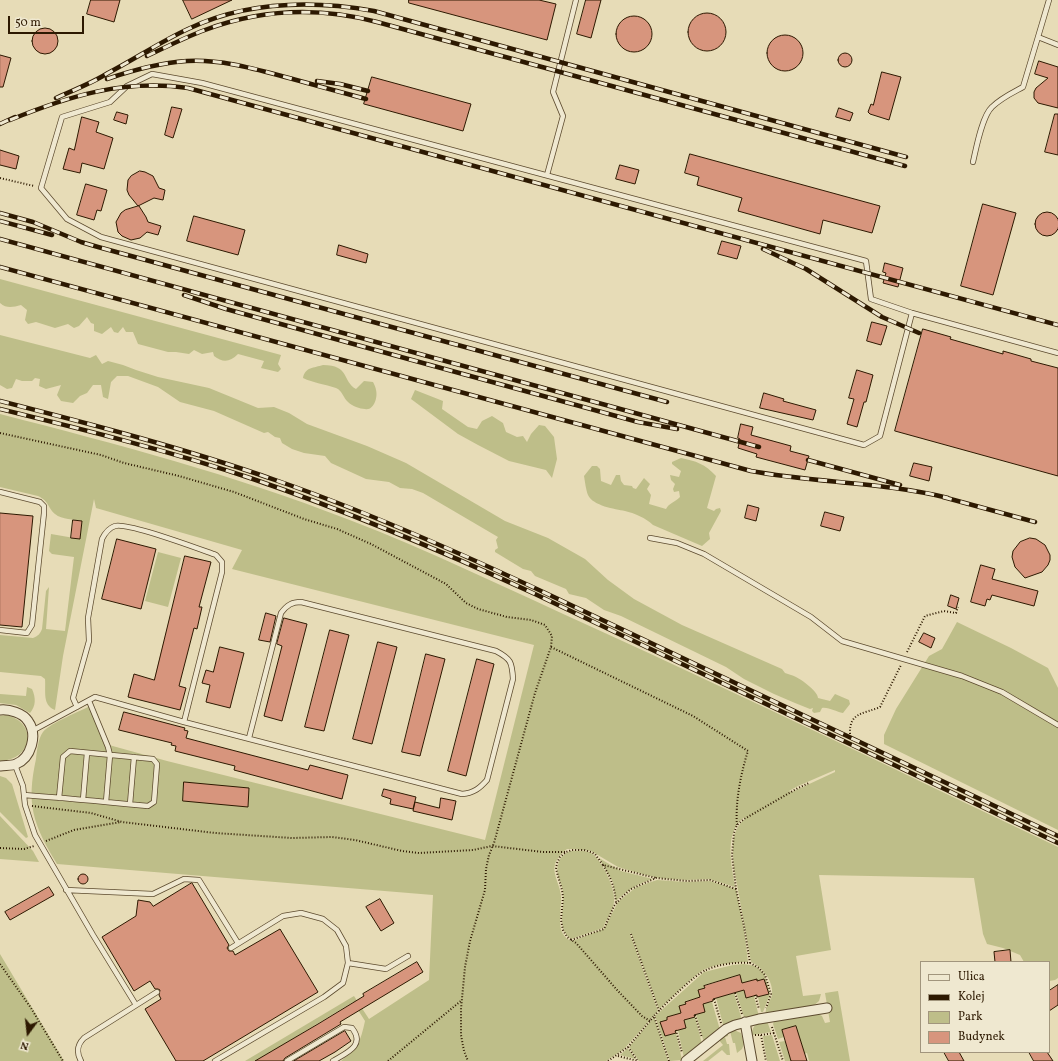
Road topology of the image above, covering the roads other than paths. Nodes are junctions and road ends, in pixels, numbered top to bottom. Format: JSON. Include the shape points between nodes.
{"nodes":[{"id":1,"x":576,"y":0,"type":"edge"},
{"id":2,"x":1049,"y":0,"type":"edge"},
{"id":3,"x":1038,"y":37,"type":"junction"},
{"id":4,"x":1058,"y":45,"type":"edge"},
{"id":5,"x":973,"y":162,"type":"dead end"},
{"id":6,"x":547,"y":175,"type":"junction"},
{"id":7,"x":912,"y":313,"type":"junction"},
{"id":8,"x":1058,"y":353,"type":"edge"},
{"id":9,"x":0,"y":492,"type":"edge"},
{"id":10,"x":650,"y":538,"type":"dead end"},
{"id":11,"x":0,"y":630,"type":"edge"},
{"id":12,"x":89,"y":701,"type":"junction"},
{"id":13,"x":77,"y":707,"type":"junction"},
{"id":14,"x":0,"y":710,"type":"edge"},
{"id":15,"x":184,"y":722,"type":"junction"},
{"id":16,"x":1058,"y":725,"type":"edge"},
{"id":17,"x":32,"y":731,"type":"junction"},
{"id":18,"x":249,"y":738,"type":"junction"},
{"id":19,"x":87,"y":753,"type":"junction"},
{"id":20,"x":110,"y":755,"type":"junction"},
{"id":21,"x":134,"y":757,"type":"junction"},
{"id":22,"x":15,"y":765,"type":"junction"},
{"id":23,"x":0,"y":766,"type":"edge"},
{"id":24,"x":24,"y":794,"type":"junction"},
{"id":25,"x":59,"y":798,"type":"junction"},
{"id":26,"x":83,"y":800,"type":"junction"},
{"id":27,"x":106,"y":802,"type":"junction"},
{"id":28,"x":130,"y":804,"type":"junction"},
{"id":29,"x":66,"y":890,"type":"junction"},
{"id":30,"x":238,"y":943,"type":"junction"},
{"id":31,"x":231,"y":948,"type":"dead end"},
{"id":32,"x":408,"y":956,"type":"dead end"},
{"id":33,"x":348,"y":963,"type":"junction"},
{"id":34,"x":157,"y":992,"type":"dead end"},
{"id":35,"x":136,"y":1005,"type":"junction"},
{"id":36,"x":827,"y":1008,"type":"dead end"},
{"id":37,"x":744,"y":1022,"type":"junction"},
{"id":38,"x":684,"y":1057,"type":"edge"},
{"id":39,"x":81,"y":1061,"type":"edge"},
{"id":40,"x":215,"y":1061,"type":"edge"},
{"id":41,"x":287,"y":1061,"type":"edge"},
{"id":42,"x":333,"y":1061,"type":"edge"},
{"id":43,"x":752,"y":1061,"type":"edge"}],
"edges":[{"from":1,"to":6,"type":"lane","via":[[553,92],[563,116]]},
{"from":2,"to":3,"type":"lane"},
{"from":3,"to":4,"type":"lane"},
{"from":3,"to":5,"type":"lane","via":[[1023,87],[990,108],[983,123]]},
{"from":6,"to":7,"type":"lane","via":[[866,261],[871,299]]},
{"from":6,"to":7,"type":"lane","via":[[202,83],[152,74],[127,86],[110,102],[62,117],[41,188],[67,220],[101,237],[864,445],[880,436]]},
{"from":7,"to":8,"type":"lane"},
{"from":9,"to":11,"type":"lane","via":[[40,502],[44,506],[44,513],[32,625],[27,633]]},
{"from":10,"to":16,"type":"lane","via":[[677,543],[704,554],[811,616],[842,641],[962,676],[1002,692]]},
{"from":12,"to":13,"type":"lane"},
{"from":12,"to":15,"type":"lane","via":[[95,697]]},
{"from":12,"to":20,"type":"lane"},
{"from":13,"to":15,"type":"lane","via":[[73,698],[89,641],[88,618],[102,539],[110,528],[120,525],[146,531],[216,555],[222,562],[222,572]]},
{"from":13,"to":17,"type":"lane"},
{"from":14,"to":17,"type":"street","via":[[12,711],[21,716],[28,721]]},
{"from":15,"to":18,"type":"lane"},
{"from":17,"to":22,"type":"street","via":[[29,752]]},
{"from":18,"to":18,"type":"lane","via":[[281,613],[286,606],[294,602],[496,651],[507,657],[513,668],[513,679],[487,780],[471,793],[462,794]]},
{"from":19,"to":20,"type":"lane"},
{"from":19,"to":25,"type":"lane","via":[[70,751],[63,757]]},
{"from":19,"to":26,"type":"lane"},
{"from":20,"to":21,"type":"lane"},
{"from":20,"to":27,"type":"lane"},
{"from":21,"to":28,"type":"lane"},
{"from":21,"to":28,"type":"lane","via":[[153,759],[157,764],[154,802],[148,806]]},
{"from":22,"to":23,"type":"street"},
{"from":22,"to":24,"type":"lane"},
{"from":24,"to":25,"type":"lane"},
{"from":24,"to":29,"type":"lane","via":[[35,835]]},
{"from":25,"to":26,"type":"lane"},
{"from":26,"to":27,"type":"lane"},
{"from":27,"to":28,"type":"lane"},
{"from":29,"to":30,"type":"lane","via":[[153,894],[184,879],[200,880]]},
{"from":29,"to":35,"type":"lane"},
{"from":30,"to":31,"type":"lane"},
{"from":30,"to":33,"type":"lane","via":[[283,916],[301,913],[323,919],[337,930],[346,946]]},
{"from":32,"to":33,"type":"lane","via":[[386,969]]},
{"from":33,"to":40,"type":"lane","via":[[343,983],[324,997]]},
{"from":34,"to":35,"type":"lane"},
{"from":35,"to":39,"type":"lane","via":[[79,1043],[77,1050]]},
{"from":36,"to":37,"type":"street"},
{"from":37,"to":38,"type":"street"},
{"from":37,"to":43,"type":"street"},
{"from":41,"to":42,"type":"lane","via":[[344,1027],[352,1028],[357,1034],[353,1049]]}]}
